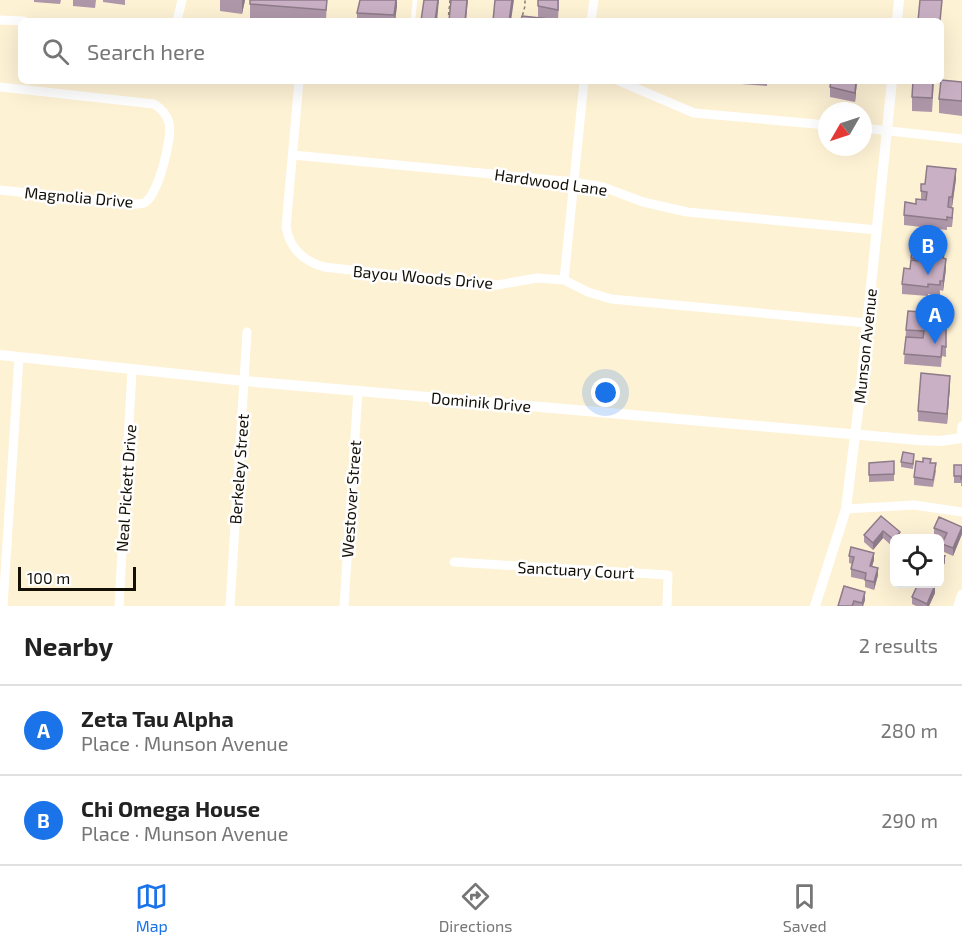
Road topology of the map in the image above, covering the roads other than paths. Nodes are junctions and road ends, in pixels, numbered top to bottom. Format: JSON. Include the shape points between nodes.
{"nodes":[{"id":1,"x":182,"y":0,"type":"edge"},
{"id":2,"x":415,"y":0,"type":"edge"},
{"id":3,"x":594,"y":0,"type":"edge"},
{"id":4,"x":899,"y":0,"type":"edge"},
{"id":5,"x":178,"y":18,"type":"edge"},
{"id":6,"x":413,"y":18,"type":"edge"},
{"id":7,"x":591,"y":18,"type":"edge"},
{"id":8,"x":897,"y":18,"type":"edge"},
{"id":9,"x":0,"y":20,"type":"edge"},
{"id":10,"x":18,"y":21,"type":"edge"},
{"id":11,"x":299,"y":84,"type":"edge"},
{"id":12,"x":584,"y":84,"type":"edge"},
{"id":13,"x":626,"y":84,"type":"edge"},
{"id":14,"x":892,"y":84,"type":"edge"},
{"id":15,"x":0,"y":87,"type":"edge"},
{"id":16,"x":818,"y":124,"type":"edge"},
{"id":17,"x":872,"y":129,"type":"edge"},
{"id":18,"x":887,"y":130,"type":"junction"},
{"id":19,"x":962,"y":139,"type":"edge"},
{"id":20,"x":293,"y":155,"type":"junction"},
{"id":21,"x":574,"y":182,"type":"junction"},
{"id":22,"x":0,"y":190,"type":"edge"},
{"id":23,"x":877,"y":230,"type":"junction"},
{"id":24,"x":564,"y":280,"type":"junction"},
{"id":25,"x":867,"y":323,"type":"junction"},
{"id":26,"x":247,"y":332,"type":"dead end"},
{"id":27,"x":0,"y":355,"type":"edge"},
{"id":28,"x":19,"y":357,"type":"junction"},
{"id":29,"x":132,"y":370,"type":"junction"},
{"id":30,"x":244,"y":381,"type":"junction"},
{"id":31,"x":358,"y":391,"type":"junction"},
{"id":32,"x":962,"y":426,"type":"edge"},
{"id":33,"x":856,"y":433,"type":"junction"},
{"id":34,"x":961,"y":438,"type":"edge"},
{"id":35,"x":846,"y":508,"type":"junction"},
{"id":36,"x":962,"y":512,"type":"edge"},
{"id":37,"x":453,"y":562,"type":"dead end"},
{"id":38,"x":962,"y":594,"type":"edge"},
{"id":39,"x":3,"y":606,"type":"edge"},
{"id":40,"x":119,"y":606,"type":"edge"},
{"id":41,"x":230,"y":606,"type":"edge"},
{"id":42,"x":344,"y":606,"type":"edge"},
{"id":43,"x":667,"y":606,"type":"edge"},
{"id":44,"x":815,"y":606,"type":"edge"},
{"id":45,"x":958,"y":606,"type":"edge"}],
"edges":[{"from":1,"to":5,"type":"street"},
{"from":2,"to":6,"type":"lane"},
{"from":3,"to":7,"type":"street"},
{"from":4,"to":8,"type":"street"},
{"from":9,"to":10,"type":"street"},
{"from":11,"to":20,"type":"street","name":"Bayou Woods Drive"},
{"from":12,"to":21,"type":"street"},
{"from":13,"to":16,"type":"street","via":[[694,113]]},
{"from":14,"to":18,"type":"street","name":"Munson Avenue"},
{"from":15,"to":22,"type":"street","name":"Magnolia Drive","via":[[154,105],[162,110],[170,126],[156,188],[144,203]]},
{"from":17,"to":18,"type":"street"},
{"from":18,"to":19,"type":"street"},
{"from":18,"to":23,"type":"street","name":"Munson Avenue"},
{"from":20,"to":21,"type":"street","name":"Hardwood Lane"},
{"from":20,"to":24,"type":"street","name":"Bayou Woods Drive","via":[[286,227],[291,244],[311,264],[477,284],[537,278]]},
{"from":21,"to":23,"type":"street","name":"Hardwood Lane","via":[[687,212]]},
{"from":21,"to":24,"type":"street"},
{"from":23,"to":25,"type":"street","name":"Munson Avenue"},
{"from":24,"to":25,"type":"street","name":"Bayou Woods Drive","via":[[611,299]]},
{"from":25,"to":33,"type":"street","name":"Munson Avenue"},
{"from":26,"to":30,"type":"street","name":"Berkeley Street"},
{"from":27,"to":28,"type":"street","name":"Dominik Drive"},
{"from":28,"to":29,"type":"street","name":"Dominik Drive"},
{"from":28,"to":39,"type":"street"},
{"from":29,"to":30,"type":"street","name":"Dominik Drive"},
{"from":29,"to":40,"type":"street","name":"Neal Pickett Drive"},
{"from":30,"to":31,"type":"street","name":"Dominik Drive"},
{"from":30,"to":41,"type":"street","name":"Berkeley Street"},
{"from":31,"to":33,"type":"street","name":"Dominik Drive"},
{"from":31,"to":42,"type":"street","name":"Westover Street"},
{"from":32,"to":34,"type":"street"},
{"from":33,"to":34,"type":"street","name":"Dominik Drive","via":[[918,440]]},
{"from":33,"to":35,"type":"street","name":"Munson Avenue"},
{"from":35,"to":36,"type":"street","via":[[914,505]]},
{"from":35,"to":44,"type":"street","name":"Munson Avenue"},
{"from":37,"to":43,"type":"street","name":"Sanctuary Court","via":[[668,575]]},
{"from":38,"to":45,"type":"street"}]}
